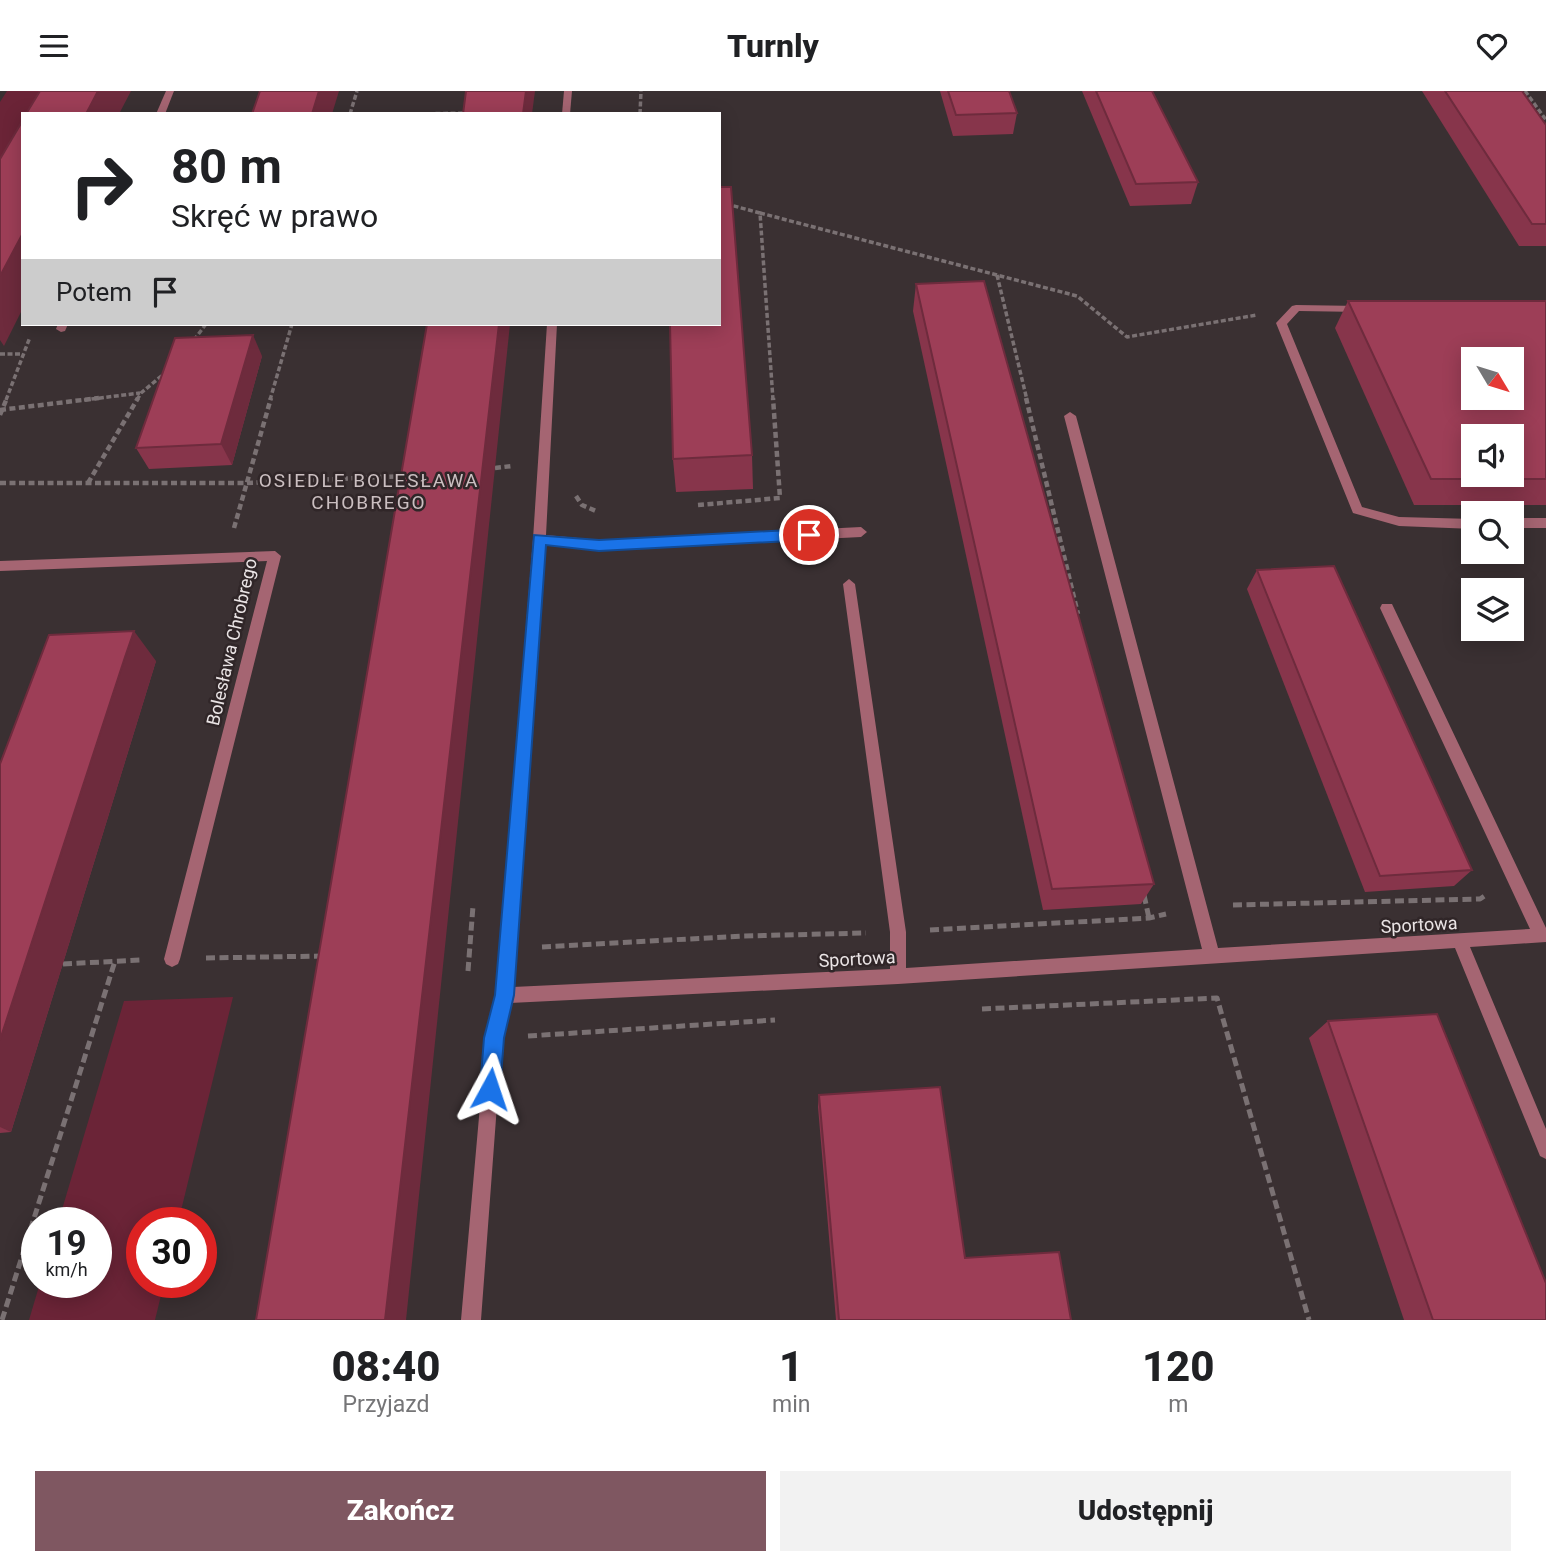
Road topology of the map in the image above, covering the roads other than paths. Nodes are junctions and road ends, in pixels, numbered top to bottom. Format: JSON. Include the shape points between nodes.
{"nodes":[{"id":1,"x":170,"y":91,"type":"edge"},
{"id":2,"x":568,"y":91,"type":"edge"},
{"id":3,"x":161,"y":112,"type":"edge"},
{"id":4,"x":566,"y":112,"type":"edge"},
{"id":5,"x":1374,"y":309,"type":"edge"},
{"id":6,"x":552,"y":326,"type":"edge"},
{"id":7,"x":1070,"y":416,"type":"dead end"},
{"id":8,"x":1524,"y":523,"type":"edge"},
{"id":9,"x":1546,"y":523,"type":"edge"},
{"id":10,"x":1461,"y":524,"type":"edge"},
{"id":11,"x":862,"y":532,"type":"dead end"},
{"id":12,"x":539,"y":539,"type":"junction"},
{"id":13,"x":0,"y":566,"type":"edge"},
{"id":14,"x":849,"y":584,"type":"dead end"},
{"id":15,"x":1387,"y":608,"type":"dead end"},
{"id":16,"x":1544,"y":935,"type":"edge"},
{"id":17,"x":1460,"y":942,"type":"junction"},
{"id":18,"x":1211,"y":954,"type":"junction"},
{"id":19,"x":173,"y":959,"type":"dead end"},
{"id":20,"x":898,"y":976,"type":"junction"},
{"id":21,"x":504,"y":995,"type":"junction"},
{"id":22,"x":1546,"y":1150,"type":"edge"},
{"id":23,"x":471,"y":1320,"type":"edge"}],
"edges":[{"from":1,"to":3,"type":"street"},
{"from":2,"to":4,"type":"street"},
{"from":5,"to":10,"type":"street","via":[[1296,308],[1281,323],[1357,510],[1378,520]]},
{"from":6,"to":12,"type":"street"},
{"from":7,"to":18,"type":"street"},
{"from":8,"to":9,"type":"street"},
{"from":11,"to":12,"type":"street","via":[[599,545]]},
{"from":12,"to":21,"type":"street"},
{"from":13,"to":19,"type":"street","name":"Bolesława Chrobrego","via":[[275,556]]},
{"from":14,"to":20,"type":"street","via":[[898,932]]},
{"from":15,"to":16,"type":"street"},
{"from":16,"to":17,"type":"street","name":"Sportowa"},
{"from":17,"to":18,"type":"street","name":"Sportowa"},
{"from":17,"to":22,"type":"street"},
{"from":18,"to":20,"type":"street","name":"Sportowa"},
{"from":20,"to":21,"type":"street","name":"Sportowa"},
{"from":21,"to":23,"type":"street","via":[[494,1038]]}]}
